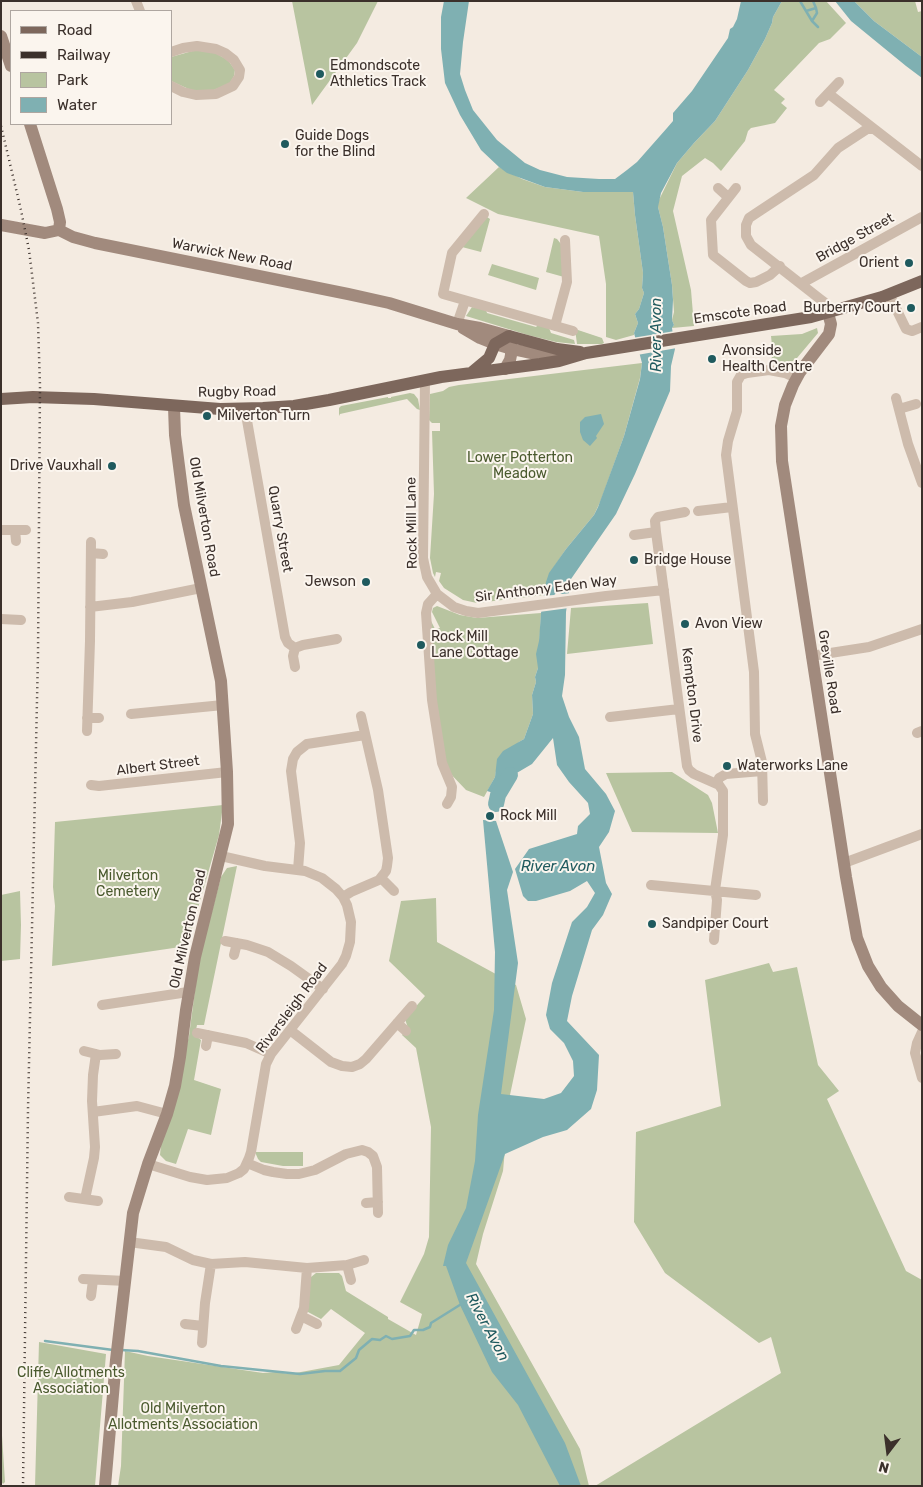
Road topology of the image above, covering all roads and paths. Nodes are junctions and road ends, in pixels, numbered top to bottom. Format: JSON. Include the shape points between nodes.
{"nodes":[{"id":1,"x":1,"y":36,"type":"edge"},
{"id":2,"x":172,"y":52,"type":"edge"},
{"id":3,"x":10,"y":63,"type":"edge"},
{"id":4,"x":839,"y":82,"type":"dead end"},
{"id":5,"x":172,"y":86,"type":"edge"},
{"id":6,"x":829,"y":94,"type":"junction"},
{"id":7,"x":820,"y":102,"type":"dead end"},
{"id":8,"x":30,"y":125,"type":"edge"},
{"id":9,"x":873,"y":129,"type":"junction"},
{"id":10,"x":922,"y":166,"type":"edge"},
{"id":11,"x":718,"y":188,"type":"dead end"},
{"id":12,"x":736,"y":188,"type":"dead end"},
{"id":13,"x":728,"y":197,"type":"junction"},
{"id":14,"x":484,"y":214,"type":"dead end"},
{"id":15,"x":922,"y":217,"type":"edge"},
{"id":16,"x":1,"y":225,"type":"edge"},
{"id":17,"x":58,"y":230,"type":"junction"},
{"id":18,"x":565,"y":240,"type":"dead end"},
{"id":19,"x":780,"y":266,"type":"junction"},
{"id":20,"x":922,"y":281,"type":"edge"},
{"id":21,"x":802,"y":284,"type":"junction"},
{"id":22,"x":889,"y":294,"type":"junction"},
{"id":23,"x":465,"y":301,"type":"junction"},
{"id":24,"x":828,"y":314,"type":"junction"},
{"id":25,"x":457,"y":324,"type":"junction"},
{"id":26,"x":555,"y":326,"type":"junction"},
{"id":27,"x":922,"y":327,"type":"edge"},
{"id":28,"x":573,"y":331,"type":"dead end"},
{"id":29,"x":510,"y":343,"type":"junction"},
{"id":30,"x":495,"y":344,"type":"junction"},
{"id":31,"x":618,"y":348,"type":"joint"},
{"id":32,"x":580,"y":355,"type":"junction"},
{"id":33,"x":505,"y":369,"type":"junction"},
{"id":34,"x":471,"y":373,"type":"junction"},
{"id":35,"x":796,"y":378,"type":"junction"},
{"id":36,"x":425,"y":380,"type":"junction"},
{"id":37,"x":896,"y":398,"type":"dead end"},
{"id":38,"x":1,"y":399,"type":"edge"},
{"id":39,"x":916,"y":404,"type":"dead end"},
{"id":40,"x":174,"y":406,"type":"junction"},
{"id":41,"x":245,"y":409,"type":"junction"},
{"id":42,"x":900,"y":410,"type":"junction"},
{"id":43,"x":922,"y":483,"type":"edge"},
{"id":44,"x":732,"y":507,"type":"junction"},
{"id":45,"x":698,"y":510,"type":"dead end"},
{"id":46,"x":685,"y":512,"type":"dead end"},
{"id":47,"x":1,"y":530,"type":"edge"},
{"id":48,"x":26,"y":530,"type":"dead end"},
{"id":49,"x":656,"y":532,"type":"junction"},
{"id":50,"x":634,"y":535,"type":"dead end"},
{"id":51,"x":91,"y":542,"type":"dead end"},
{"id":52,"x":91,"y":553,"type":"junction"},
{"id":53,"x":103,"y":554,"type":"dead end"},
{"id":54,"x":201,"y":588,"type":"junction"},
{"id":55,"x":664,"y":590,"type":"junction"},
{"id":56,"x":437,"y":594,"type":"junction"},
{"id":57,"x":90,"y":607,"type":"junction"},
{"id":58,"x":1,"y":619,"type":"edge"},
{"id":59,"x":21,"y":620,"type":"dead end"},
{"id":60,"x":922,"y":629,"type":"edge"},
{"id":61,"x":337,"y":639,"type":"dead end"},
{"id":62,"x":295,"y":648,"type":"junction"},
{"id":63,"x":811,"y":656,"type":"junction"},
{"id":64,"x":294,"y":667,"type":"dead end"},
{"id":65,"x":223,"y":705,"type":"junction"},
{"id":66,"x":679,"y":709,"type":"junction"},
{"id":67,"x":131,"y":714,"type":"dead end"},
{"id":68,"x":361,"y":716,"type":"dead end"},
{"id":69,"x":610,"y":717,"type":"dead end"},
{"id":70,"x":88,"y":718,"type":"junction"},
{"id":71,"x":99,"y":718,"type":"dead end"},
{"id":72,"x":87,"y":731,"type":"dead end"},
{"id":73,"x":365,"y":735,"type":"junction"},
{"id":74,"x":762,"y":771,"type":"junction"},
{"id":75,"x":227,"y":772,"type":"junction"},
{"id":76,"x":717,"y":784,"type":"junction"},
{"id":77,"x":92,"y":785,"type":"dead end"},
{"id":78,"x":763,"y":801,"type":"dead end"},
{"id":79,"x":447,"y":804,"type":"dead end"},
{"id":80,"x":922,"y":834,"type":"edge"},
{"id":81,"x":221,"y":856,"type":"junction"},
{"id":82,"x":844,"y":863,"type":"junction"},
{"id":83,"x":298,"y":870,"type":"junction"},
{"id":84,"x":381,"y":878,"type":"junction"},
{"id":85,"x":651,"y":885,"type":"dead end"},
{"id":86,"x":715,"y":890,"type":"junction"},
{"id":87,"x":394,"y":892,"type":"dead end"},
{"id":88,"x":756,"y":895,"type":"dead end"},
{"id":89,"x":343,"y":897,"type":"junction"},
{"id":90,"x":714,"y":940,"type":"dead end"},
{"id":91,"x":226,"y":941,"type":"dead end"},
{"id":92,"x":237,"y":943,"type":"junction"},
{"id":93,"x":234,"y":955,"type":"dead end"},
{"id":94,"x":323,"y":989,"type":"junction"},
{"id":95,"x":188,"y":992,"type":"junction"},
{"id":96,"x":412,"y":1006,"type":"dead end"},
{"id":97,"x":108,"y":1007,"type":"dead end"},
{"id":98,"x":397,"y":1023,"type":"junction"},
{"id":99,"x":922,"y":1025,"type":"edge"},
{"id":100,"x":290,"y":1030,"type":"junction"},
{"id":101,"x":406,"y":1031,"type":"dead end"},
{"id":102,"x":922,"y":1032,"type":"edge"},
{"id":103,"x":197,"y":1033,"type":"dead end"},
{"id":104,"x":208,"y":1035,"type":"junction"},
{"id":105,"x":206,"y":1046,"type":"dead end"},
{"id":106,"x":84,"y":1051,"type":"dead end"},
{"id":107,"x":96,"y":1054,"type":"junction"},
{"id":108,"x":116,"y":1054,"type":"dead end"},
{"id":109,"x":271,"y":1054,"type":"junction"},
{"id":110,"x":922,"y":1078,"type":"edge"},
{"id":111,"x":93,"y":1112,"type":"junction"},
{"id":112,"x":167,"y":1114,"type":"junction"},
{"id":113,"x":247,"y":1163,"type":"junction"},
{"id":114,"x":148,"y":1164,"type":"junction"},
{"id":115,"x":69,"y":1197,"type":"dead end"},
{"id":116,"x":85,"y":1199,"type":"junction"},
{"id":117,"x":98,"y":1201,"type":"dead end"},
{"id":118,"x":366,"y":1202,"type":"dead end"},
{"id":119,"x":378,"y":1202,"type":"junction"},
{"id":120,"x":378,"y":1213,"type":"dead end"},
{"id":121,"x":129,"y":1242,"type":"junction"},
{"id":122,"x":364,"y":1260,"type":"dead end"},
{"id":123,"x":211,"y":1264,"type":"junction"},
{"id":124,"x":348,"y":1265,"type":"junction"},
{"id":125,"x":307,"y":1268,"type":"junction"},
{"id":126,"x":351,"y":1280,"type":"dead end"},
{"id":127,"x":126,"y":1281,"type":"junction"},
{"id":128,"x":92,"y":1296,"type":"dead end"},
{"id":129,"x":301,"y":1316,"type":"junction"},
{"id":130,"x":185,"y":1324,"type":"dead end"},
{"id":131,"x":318,"y":1324,"type":"dead end"},
{"id":132,"x":203,"y":1326,"type":"junction"},
{"id":133,"x":296,"y":1329,"type":"dead end"},
{"id":134,"x":202,"y":1343,"type":"dead end"},
{"id":135,"x":105,"y":1486,"type":"edge"}],
"edges":[{"from":1,"to":3,"type":"street"},
{"from":2,"to":5,"type":"street","via":[[197,46],[216,49],[234,60],[240,70],[233,86],[208,96],[183,92]]},
{"from":4,"to":6,"type":"street"},
{"from":6,"to":7,"type":"street"},
{"from":6,"to":9,"type":"street"},
{"from":8,"to":17,"type":"street","via":[[57,209]]},
{"from":9,"to":10,"type":"street"},
{"from":9,"to":19,"type":"street","via":[[867,129],[838,148],[814,175],[747,222],[745,233],[749,242]]},
{"from":11,"to":13,"type":"street"},
{"from":12,"to":13,"type":"street"},
{"from":13,"to":19,"type":"street","via":[[711,221],[713,255],[750,282],[770,275]]},
{"from":14,"to":23,"type":"street","via":[[452,253],[443,294]]},
{"from":15,"to":21,"type":"street","name":"Bridge Street"},
{"from":16,"to":17,"type":"street","name":"Warwick New Road","via":[[45,233]]},
{"from":17,"to":25,"type":"street","name":"Warwick New Road","via":[[101,244],[389,303]]},
{"from":18,"to":26,"type":"street","via":[[568,282]]},
{"from":19,"to":21,"type":"street"},
{"from":20,"to":22,"type":"main road","name":"Emscote Road"},
{"from":21,"to":24,"type":"street","via":[[824,302]]},
{"from":22,"to":24,"type":"main road","name":"Emscote Road"},
{"from":22,"to":27,"type":"street","via":[[906,329],[912,331]]},
{"from":23,"to":25,"type":"street"},
{"from":23,"to":26,"type":"street"},
{"from":24,"to":31,"type":"main road","name":"Emscote Road"},
{"from":24,"to":35,"type":"street","name":"Greville Road","via":[[832,324],[827,337]]},
{"from":25,"to":29,"type":"street","name":"Warwick New Road","via":[[480,328]]},
{"from":25,"to":30,"type":"street","name":"Warwick New Road"},
{"from":26,"to":28,"type":"street"},
{"from":29,"to":30,"type":"main road"},
{"from":29,"to":32,"type":"street","name":"Warwick New Road","via":[[535,354]]},
{"from":29,"to":33,"type":"street","via":[[510,360]]},
{"from":30,"to":34,"type":"main road","via":[[489,358]]},
{"from":31,"to":32,"type":"main road","name":"Warwick New Road"},
{"from":32,"to":33,"type":"main road","name":"Rugby Road"},
{"from":33,"to":34,"type":"main road","name":"Rugby Road"},
{"from":34,"to":36,"type":"main road","name":"Rugby Road"},
{"from":35,"to":44,"type":"street","via":[[769,370],[744,374],[738,379],[738,411],[726,454]]},
{"from":35,"to":63,"type":"street","name":"Greville Road","via":[[782,416],[780,449]]},
{"from":36,"to":41,"type":"main road","name":"Rugby Road","via":[[329,400]]},
{"from":36,"to":56,"type":"street","name":"Rock Mill Lane","via":[[423,558],[427,577]]},
{"from":37,"to":42,"type":"street"},
{"from":38,"to":40,"type":"main road","name":"Rugby Road","via":[[94,399]]},
{"from":39,"to":42,"type":"street"},
{"from":40,"to":41,"type":"main road","name":"Rugby Road"},
{"from":40,"to":54,"type":"street","name":"Old Milverton Road","via":[[184,505]]},
{"from":41,"to":62,"type":"street","name":"Quarry Street","via":[[285,638]]},
{"from":42,"to":43,"type":"street"},
{"from":44,"to":45,"type":"street"},
{"from":44,"to":74,"type":"street","via":[[754,672],[755,734]]},
{"from":46,"to":49,"type":"street","via":[[658,517]]},
{"from":47,"to":48,"type":"street","via":[[15,535]]},
{"from":49,"to":50,"type":"street"},
{"from":49,"to":55,"type":"street","name":"Kempton Drive"},
{"from":51,"to":52,"type":"street"},
{"from":52,"to":53,"type":"street"},
{"from":52,"to":57,"type":"street"},
{"from":54,"to":57,"type":"street"},
{"from":54,"to":65,"type":"street","name":"Old Milverton Road"},
{"from":55,"to":56,"type":"street","name":"Sir Anthony Eden Way","via":[[478,613],[454,607]]},
{"from":55,"to":66,"type":"street","name":"Kempton Drive"},
{"from":56,"to":79,"type":"street","via":[[428,604],[426,613],[432,700],[442,763],[452,787]]},
{"from":57,"to":70,"type":"street"},
{"from":58,"to":59,"type":"street"},
{"from":60,"to":63,"type":"street","via":[[869,647]]},
{"from":61,"to":62,"type":"street"},
{"from":62,"to":64,"type":"street"},
{"from":63,"to":82,"type":"street","name":"Greville Road"},
{"from":65,"to":67,"type":"street"},
{"from":65,"to":75,"type":"street","name":"Old Milverton Road"},
{"from":66,"to":69,"type":"street"},
{"from":66,"to":76,"type":"street","name":"Kempton Drive","via":[[689,770]]},
{"from":68,"to":73,"type":"street"},
{"from":70,"to":71,"type":"street"},
{"from":70,"to":72,"type":"street"},
{"from":73,"to":83,"type":"street","via":[[307,744],[297,752],[291,771],[300,843]]},
{"from":73,"to":84,"type":"street","via":[[378,790],[388,858],[386,872]]},
{"from":74,"to":76,"type":"street","via":[[726,774],[719,778]]},
{"from":74,"to":78,"type":"street"},
{"from":75,"to":77,"type":"street","name":"Albert Street"},
{"from":75,"to":81,"type":"street","name":"Old Milverton Road","via":[[228,824]]},
{"from":76,"to":86,"type":"street","via":[[723,791],[723,817]]},
{"from":80,"to":82,"type":"street"},
{"from":81,"to":83,"type":"street","name":"Riversleigh Road"},
{"from":81,"to":95,"type":"street","name":"Old Milverton Road"},
{"from":82,"to":99,"type":"street","name":"Greville Road","via":[[857,938],[868,966],[889,997]]},
{"from":83,"to":89,"type":"street","name":"Riversleigh Road","via":[[322,878]]},
{"from":84,"to":87,"type":"street"},
{"from":84,"to":89,"type":"street"},
{"from":85,"to":86,"type":"street"},
{"from":86,"to":88,"type":"street"},
{"from":86,"to":90,"type":"street"},
{"from":89,"to":94,"type":"street","name":"Riversleigh Road","via":[[350,917],[350,942],[342,964]]},
{"from":91,"to":92,"type":"street"},
{"from":92,"to":93,"type":"street"},
{"from":92,"to":94,"type":"street","via":[[268,952]]},
{"from":94,"to":100,"type":"street","name":"Riversleigh Road"},
{"from":95,"to":97,"type":"street"},
{"from":95,"to":112,"type":"street","name":"Old Milverton Road","via":[[179,1068]]},
{"from":96,"to":98,"type":"street"},
{"from":98,"to":100,"type":"street","via":[[363,1061],[349,1067],[331,1062]]},
{"from":98,"to":101,"type":"street"},
{"from":100,"to":109,"type":"street","name":"Riversleigh Road"},
{"from":102,"to":110,"type":"street","via":[[916,1043],[916,1053]]},
{"from":103,"to":104,"type":"street"},
{"from":104,"to":105,"type":"street"},
{"from":104,"to":109,"type":"street","via":[[246,1043]]},
{"from":106,"to":107,"type":"street"},
{"from":107,"to":108,"type":"street"},
{"from":107,"to":111,"type":"street"},
{"from":109,"to":113,"type":"street","name":"Riversleigh Road","via":[[266,1064]]},
{"from":111,"to":112,"type":"street","via":[[137,1106]]},
{"from":111,"to":116,"type":"street","via":[[94,1158]]},
{"from":112,"to":114,"type":"street","name":"Old Milverton Road"},
{"from":113,"to":114,"type":"street","via":[[239,1173],[214,1180],[190,1177]]},
{"from":113,"to":119,"type":"street","via":[[273,1172],[299,1174],[362,1150],[373,1156],[377,1167]]},
{"from":114,"to":121,"type":"street","name":"Old Milverton Road","via":[[132,1213]]},
{"from":115,"to":116,"type":"street"},
{"from":116,"to":117,"type":"street"},
{"from":118,"to":119,"type":"street"},
{"from":119,"to":120,"type":"street"},
{"from":121,"to":123,"type":"street","via":[[166,1247],[193,1260]]},
{"from":121,"to":127,"type":"street","name":"Old Milverton Road"},
{"from":122,"to":124,"type":"street"},
{"from":123,"to":125,"type":"street","via":[[245,1262]]},
{"from":123,"to":132,"type":"street"},
{"from":124,"to":125,"type":"street"},
{"from":124,"to":126,"type":"street"},
{"from":125,"to":129,"type":"street"},
{"from":127,"to":128,"type":"street","via":[[88,1279]]},
{"from":127,"to":135,"type":"street","name":"Old Milverton Road"},
{"from":129,"to":131,"type":"street"},
{"from":129,"to":133,"type":"street"},
{"from":130,"to":132,"type":"street"},
{"from":132,"to":134,"type":"street"}]}
